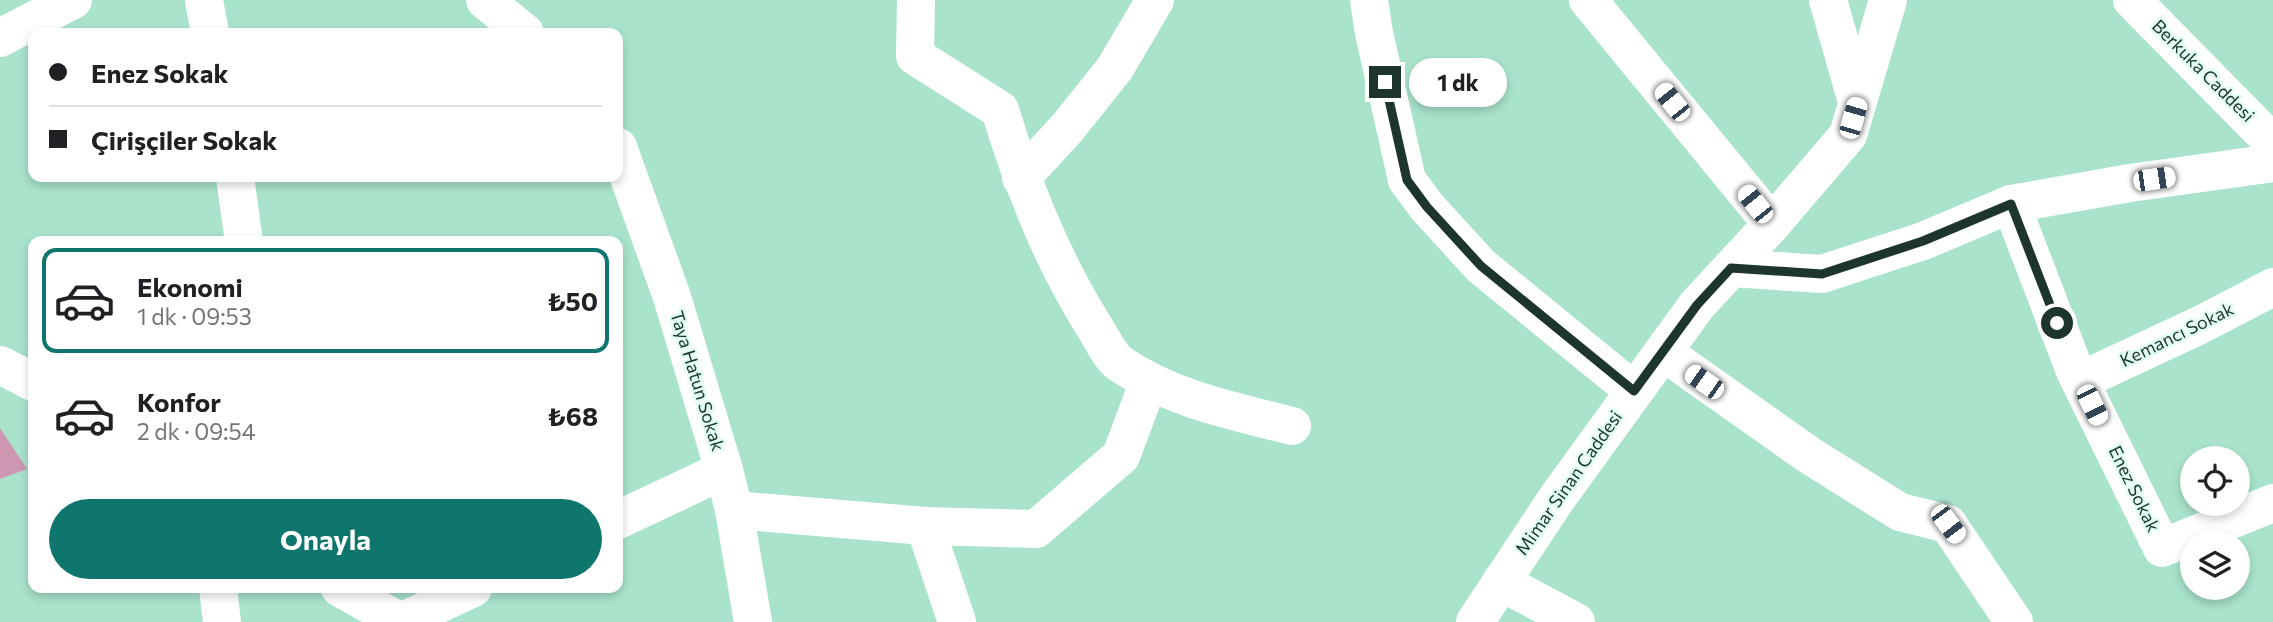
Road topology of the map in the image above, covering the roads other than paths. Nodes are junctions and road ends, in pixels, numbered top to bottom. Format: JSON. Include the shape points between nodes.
{"nodes":[{"id":1,"x":72,"y":0,"type":"edge"},
{"id":2,"x":204,"y":0,"type":"edge"},
{"id":3,"x":485,"y":0,"type":"edge"},
{"id":4,"x":916,"y":0,"type":"edge"},
{"id":5,"x":1155,"y":0,"type":"edge"},
{"id":6,"x":1369,"y":0,"type":"edge"},
{"id":7,"x":1588,"y":0,"type":"edge"},
{"id":8,"x":1828,"y":0,"type":"edge"},
{"id":9,"x":1888,"y":0,"type":"edge"},
{"id":10,"x":2132,"y":0,"type":"edge"},
{"id":11,"x":209,"y":28,"type":"edge"},
{"id":12,"x":519,"y":28,"type":"edge"},
{"id":13,"x":0,"y":38,"type":"edge"},
{"id":14,"x":1857,"y":102,"type":"junction"},
{"id":15,"x":2273,"y":142,"type":"edge"},
{"id":16,"x":623,"y":161,"type":"edge"},
{"id":17,"x":2273,"y":163,"type":"edge"},
{"id":18,"x":1021,"y":178,"type":"junction"},
{"id":19,"x":236,"y":182,"type":"edge"},
{"id":20,"x":2011,"y":204,"type":"junction"},
{"id":21,"x":1772,"y":224,"type":"junction"},
{"id":22,"x":243,"y":236,"type":"edge"},
{"id":23,"x":1731,"y":268,"type":"junction"},
{"id":24,"x":2273,"y":287,"type":"edge"},
{"id":25,"x":1663,"y":352,"type":"junction"},
{"id":26,"x":0,"y":365,"type":"edge"},
{"id":27,"x":28,"y":379,"type":"edge"},
{"id":28,"x":1149,"y":381,"type":"junction"},
{"id":29,"x":2080,"y":381,"type":"junction"},
{"id":30,"x":1634,"y":391,"type":"junction"},
{"id":31,"x":1292,"y":426,"type":"dead end"},
{"id":32,"x":724,"y":470,"type":"junction"},
{"id":33,"x":2273,"y":503,"type":"edge"},
{"id":34,"x":734,"y":510,"type":"junction"},
{"id":35,"x":623,"y":518,"type":"edge"},
{"id":36,"x":925,"y":526,"type":"junction"},
{"id":37,"x":1501,"y":582,"type":"junction"},
{"id":38,"x":219,"y":593,"type":"edge"},
{"id":39,"x":349,"y":593,"type":"edge"},
{"id":40,"x":462,"y":593,"type":"edge"},
{"id":41,"x":222,"y":622,"type":"edge"},
{"id":42,"x":401,"y":622,"type":"edge"},
{"id":43,"x":753,"y":622,"type":"edge"},
{"id":44,"x":957,"y":622,"type":"edge"},
{"id":45,"x":1475,"y":622,"type":"edge"},
{"id":46,"x":1576,"y":622,"type":"edge"},
{"id":47,"x":2014,"y":622,"type":"edge"}],
"edges":[{"from":1,"to":13,"type":"street"},
{"from":2,"to":11,"type":"street"},
{"from":3,"to":12,"type":"street"},
{"from":4,"to":18,"type":"street","via":[[915,56],[1000,110]]},
{"from":5,"to":18,"type":"street","via":[[1115,68]]},
{"from":6,"to":30,"type":"street","via":[[1407,180],[1481,266]]},
{"from":7,"to":21,"type":"street"},
{"from":8,"to":14,"type":"street"},
{"from":9,"to":14,"type":"street","name":"Mimar Sinan Caddesi"},
{"from":10,"to":15,"type":"street","name":"Berkuka Caddesi"},
{"from":14,"to":21,"type":"street","name":"Mimar Sinan Caddesi","via":[[1848,135]]},
{"from":16,"to":32,"type":"street","name":"Taya Hatun Sokak","via":[[672,297]]},
{"from":17,"to":20,"type":"street"},
{"from":18,"to":28,"type":"street","via":[[1068,285],[1116,361]]},
{"from":19,"to":22,"type":"street"},
{"from":20,"to":23,"type":"street","via":[[1923,241],[1822,274]]},
{"from":20,"to":29,"type":"street","name":"Enez Sokak"},
{"from":21,"to":23,"type":"street","name":"Mimar Sinan Caddesi"},
{"from":23,"to":25,"type":"street","name":"Mimar Sinan Caddesi"},
{"from":24,"to":29,"type":"street","name":"Kemancı Sokak"},
{"from":25,"to":30,"type":"street","name":"Mimar Sinan Caddesi"},
{"from":25,"to":47,"type":"street","via":[[1809,455],[1900,512],[1948,524]]},
{"from":26,"to":27,"type":"street"},
{"from":28,"to":31,"type":"street","via":[[1216,406]]},
{"from":28,"to":36,"type":"street","via":[[1121,456],[1036,529]]},
{"from":29,"to":33,"type":"street","name":"Enez Sokak","via":[[2162,548]]},
{"from":30,"to":37,"type":"street","name":"Mimar Sinan Caddesi"},
{"from":32,"to":34,"type":"street","name":"Taya Hatun Sokak"},
{"from":32,"to":35,"type":"street"},
{"from":34,"to":36,"type":"street"},
{"from":34,"to":43,"type":"street","name":"Taya Hatun Sokak"},
{"from":36,"to":44,"type":"street"},
{"from":37,"to":45,"type":"street","name":"Mimar Sinan Caddesi"},
{"from":37,"to":46,"type":"street"},
{"from":38,"to":41,"type":"street"},
{"from":39,"to":42,"type":"street"},
{"from":40,"to":42,"type":"street"}]}
